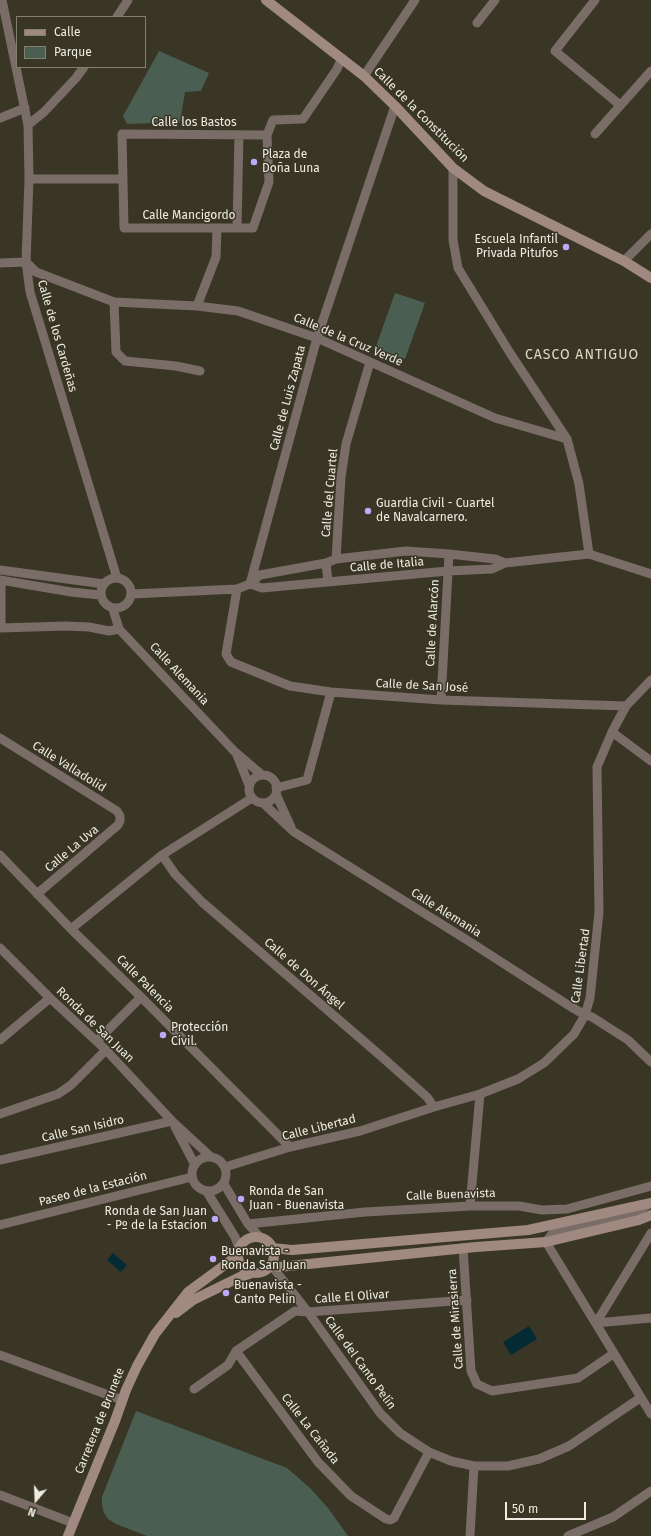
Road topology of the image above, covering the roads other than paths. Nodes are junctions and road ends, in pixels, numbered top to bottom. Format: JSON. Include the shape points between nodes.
{"nodes":[{"id":1,"x":2,"y":0,"type":"edge"},
{"id":2,"x":128,"y":0,"type":"edge"},
{"id":3,"x":266,"y":0,"type":"edge"},
{"id":4,"x":415,"y":0,"type":"edge"},
{"id":5,"x":495,"y":0,"type":"edge"},
{"id":6,"x":595,"y":0,"type":"edge"},
{"id":7,"x":118,"y":16,"type":"edge"},
{"id":8,"x":476,"y":24,"type":"dead end"},
{"id":9,"x":342,"y":58,"type":"junction"},
{"id":10,"x":16,"y":66,"type":"edge"},
{"id":11,"x":16,"y":68,"type":"edge"},
{"id":12,"x":83,"y":68,"type":"edge"},
{"id":13,"x":651,"y":71,"type":"edge"},
{"id":14,"x":364,"y":76,"type":"junction"},
{"id":15,"x":620,"y":105,"type":"junction"},
{"id":16,"x":395,"y":106,"type":"junction"},
{"id":17,"x":25,"y":108,"type":"junction"},
{"id":18,"x":0,"y":118,"type":"edge"},
{"id":19,"x":28,"y":125,"type":"junction"},
{"id":20,"x":595,"y":134,"type":"dead end"},
{"id":21,"x":239,"y":135,"type":"junction"},
{"id":22,"x":267,"y":135,"type":"junction"},
{"id":23,"x":453,"y":168,"type":"junction"},
{"id":24,"x":29,"y":178,"type":"junction"},
{"id":25,"x":122,"y":179,"type":"junction"},
{"id":26,"x":217,"y":228,"type":"junction"},
{"id":27,"x":237,"y":228,"type":"junction"},
{"id":28,"x":651,"y":234,"type":"edge"},
{"id":29,"x":624,"y":261,"type":"junction"},
{"id":30,"x":26,"y":262,"type":"junction"},
{"id":31,"x":0,"y":263,"type":"edge"},
{"id":32,"x":651,"y":278,"type":"edge"},
{"id":33,"x":114,"y":302,"type":"junction"},
{"id":34,"x":197,"y":306,"type":"junction"},
{"id":35,"x":317,"y":338,"type":"junction"},
{"id":36,"x":370,"y":362,"type":"junction"},
{"id":37,"x":200,"y":371,"type":"dead end"},
{"id":38,"x":567,"y":439,"type":"junction"},
{"id":39,"x":449,"y":554,"type":"junction"},
{"id":40,"x":589,"y":554,"type":"junction"},
{"id":41,"x":336,"y":559,"type":"junction"},
{"id":42,"x":326,"y":563,"type":"junction"},
{"id":43,"x":505,"y":563,"type":"junction"},
{"id":44,"x":0,"y":570,"type":"edge"},
{"id":45,"x":448,"y":571,"type":"junction"},
{"id":46,"x":651,"y":574,"type":"edge"},
{"id":47,"x":117,"y":578,"type":"junction"},
{"id":48,"x":0,"y":580,"type":"edge"},
{"id":49,"x":328,"y":582,"type":"junction"},
{"id":50,"x":104,"y":584,"type":"junction"},
{"id":51,"x":250,"y":584,"type":"junction"},
{"id":52,"x":237,"y":589,"type":"junction"},
{"id":53,"x":132,"y":594,"type":"junction"},
{"id":54,"x":100,"y":595,"type":"junction"},
{"id":55,"x":113,"y":609,"type":"junction"},
{"id":56,"x":1,"y":628,"type":"edge"},
{"id":57,"x":119,"y":629,"type":"junction"},
{"id":58,"x":651,"y":680,"type":"edge"},
{"id":59,"x":331,"y":692,"type":"junction"},
{"id":60,"x":441,"y":700,"type":"junction"},
{"id":61,"x":626,"y":706,"type":"junction"},
{"id":62,"x":612,"y":732,"type":"junction"},
{"id":63,"x":0,"y":738,"type":"edge"},
{"id":64,"x":236,"y":752,"type":"junction"},
{"id":65,"x":651,"y":761,"type":"edge"},
{"id":66,"x":262,"y":775,"type":"junction"},
{"id":67,"x":249,"y":785,"type":"junction"},
{"id":68,"x":276,"y":791,"type":"junction"},
{"id":69,"x":252,"y":798,"type":"junction"},
{"id":70,"x":263,"y":803,"type":"junction"},
{"id":71,"x":120,"y":821,"type":"joint"},
{"id":72,"x":294,"y":832,"type":"junction"},
{"id":73,"x":0,"y":855,"type":"edge"},
{"id":74,"x":162,"y":855,"type":"junction"},
{"id":75,"x":37,"y":894,"type":"junction"},
{"id":76,"x":71,"y":929,"type":"junction"},
{"id":77,"x":0,"y":948,"type":"edge"},
{"id":78,"x":141,"y":997,"type":"junction"},
{"id":79,"x":50,"y":998,"type":"junction"},
{"id":80,"x":585,"y":1015,"type":"junction"},
{"id":81,"x":0,"y":1040,"type":"edge"},
{"id":82,"x":97,"y":1041,"type":"junction"},
{"id":83,"x":106,"y":1050,"type":"junction"},
{"id":84,"x":651,"y":1062,"type":"edge"},
{"id":85,"x":480,"y":1094,"type":"junction"},
{"id":86,"x":434,"y":1107,"type":"junction"},
{"id":87,"x":0,"y":1114,"type":"edge"},
{"id":88,"x":172,"y":1121,"type":"junction"},
{"id":89,"x":290,"y":1147,"type":"junction"},
{"id":90,"x":211,"y":1157,"type":"junction"},
{"id":91,"x":0,"y":1160,"type":"edge"},
{"id":92,"x":195,"y":1165,"type":"junction"},
{"id":93,"x":225,"y":1167,"type":"junction"},
{"id":94,"x":192,"y":1177,"type":"junction"},
{"id":95,"x":224,"y":1184,"type":"junction"},
{"id":96,"x":651,"y":1186,"type":"edge"},
{"id":97,"x":207,"y":1192,"type":"junction"},
{"id":98,"x":650,"y":1204,"type":"edge"},
{"id":99,"x":470,"y":1206,"type":"junction"},
{"id":100,"x":651,"y":1215,"type":"edge"},
{"id":101,"x":248,"y":1224,"type":"junction"},
{"id":102,"x":0,"y":1225,"type":"edge"},
{"id":103,"x":651,"y":1233,"type":"edge"},
{"id":104,"x":260,"y":1237,"type":"junction"},
{"id":105,"x":546,"y":1242,"type":"junction"},
{"id":106,"x":272,"y":1248,"type":"junction"},
{"id":107,"x":463,"y":1248,"type":"junction"},
{"id":108,"x":238,"y":1252,"type":"junction"},
{"id":109,"x":271,"y":1265,"type":"junction"},
{"id":110,"x":252,"y":1273,"type":"junction"},
{"id":111,"x":466,"y":1300,"type":"junction"},
{"id":112,"x":308,"y":1312,"type":"junction"},
{"id":113,"x":651,"y":1318,"type":"edge"},
{"id":114,"x":165,"y":1321,"type":"junction"},
{"id":115,"x":596,"y":1323,"type":"junction"},
{"id":116,"x":236,"y":1351,"type":"junction"},
{"id":117,"x":613,"y":1354,"type":"junction"},
{"id":118,"x":0,"y":1355,"type":"edge"},
{"id":119,"x":194,"y":1389,"type":"dead end"},
{"id":120,"x":640,"y":1398,"type":"junction"},
{"id":121,"x":122,"y":1400,"type":"junction"},
{"id":122,"x":651,"y":1414,"type":"edge"},
{"id":123,"x":429,"y":1452,"type":"junction"},
{"id":124,"x":474,"y":1466,"type":"junction"},
{"id":125,"x":651,"y":1491,"type":"edge"},
{"id":126,"x":0,"y":1495,"type":"edge"},
{"id":127,"x":73,"y":1523,"type":"junction"},
{"id":128,"x":68,"y":1536,"type":"edge"},
{"id":129,"x":470,"y":1536,"type":"edge"},
{"id":130,"x":568,"y":1536,"type":"edge"}],
"edges":[{"from":1,"to":10,"type":"street","name":"Calle de los Cardeñas"},
{"from":2,"to":7,"type":"street"},
{"from":3,"to":9,"type":"street","name":"Calle de la Constitución"},
{"from":4,"to":14,"type":"street"},
{"from":5,"to":8,"type":"street"},
{"from":6,"to":15,"type":"street","via":[[555,51]]},
{"from":9,"to":14,"type":"street","name":"Calle de la Constitución"},
{"from":9,"to":22,"type":"street","via":[[303,119],[273,120]]},
{"from":11,"to":17,"type":"street","name":"Calle de los Cardeñas"},
{"from":12,"to":19,"type":"street","via":[[44,112]]},
{"from":13,"to":15,"type":"street"},
{"from":14,"to":16,"type":"street","name":"Calle de la Constitución"},
{"from":15,"to":20,"type":"street"},
{"from":16,"to":23,"type":"street","name":"Calle de la Constitución"},
{"from":16,"to":35,"type":"street","name":"Calle de Luis Zapata"},
{"from":17,"to":18,"type":"street"},
{"from":17,"to":19,"type":"street","name":"Calle de los Cardeñas"},
{"from":19,"to":24,"type":"street","name":"Calle de los Cardeñas"},
{"from":21,"to":22,"type":"street","name":"Calle los Bastos"},
{"from":21,"to":25,"type":"street","name":"Calle los Bastos","via":[[122,134]]},
{"from":21,"to":27,"type":"street"},
{"from":22,"to":27,"type":"street","name":"Calle Mancigordo","via":[[269,182],[253,228]]},
{"from":23,"to":29,"type":"street","name":"Calle de la Constitución","via":[[484,191]]},
{"from":23,"to":38,"type":"street","via":[[453,240],[458,268]]},
{"from":24,"to":25,"type":"street"},
{"from":24,"to":30,"type":"street","name":"Calle de los Cardeñas"},
{"from":25,"to":26,"type":"street","name":"Calle Mancigordo","via":[[124,228]]},
{"from":26,"to":27,"type":"street","name":"Calle Mancigordo"},
{"from":26,"to":34,"type":"street","via":[[216,256]]},
{"from":28,"to":29,"type":"street"},
{"from":29,"to":32,"type":"street","name":"Calle de la Constitución"},
{"from":30,"to":31,"type":"street"},
{"from":30,"to":33,"type":"street","name":"Calle de la Cruz Verde","via":[[36,272]]},
{"from":30,"to":47,"type":"street","name":"Calle de los Cardeñas","via":[[30,292]]},
{"from":33,"to":34,"type":"street","name":"Calle de la Cruz Verde"},
{"from":33,"to":37,"type":"street","via":[[116,352],[126,361]]},
{"from":34,"to":35,"type":"street","name":"Calle de la Cruz Verde","via":[[238,311]]},
{"from":35,"to":36,"type":"street","name":"Calle de la Cruz Verde"},
{"from":35,"to":51,"type":"street","name":"Calle de Luis Zapata"},
{"from":36,"to":38,"type":"street","name":"Calle de la Cruz Verde","via":[[495,418]]},
{"from":36,"to":41,"type":"street","name":"Calle del Cuartel","via":[[346,444]]},
{"from":38,"to":40,"type":"street","via":[[579,484]]},
{"from":39,"to":41,"type":"street","name":"Calle de Italia","via":[[406,551]]},
{"from":39,"to":43,"type":"street","name":"Calle de Italia","via":[[495,559]]},
{"from":39,"to":45,"type":"street"},
{"from":40,"to":43,"type":"street","name":"Calle de Italia"},
{"from":40,"to":46,"type":"street","name":"Calle de Italia"},
{"from":41,"to":42,"type":"street","name":"Calle de Italia"},
{"from":42,"to":49,"type":"street"},
{"from":42,"to":51,"type":"street","name":"Calle de Italia","via":[[260,575]]},
{"from":43,"to":45,"type":"street","name":"Calle de Italia","via":[[492,569]]},
{"from":44,"to":50,"type":"street"},
{"from":45,"to":49,"type":"street","name":"Calle de Italia"},
{"from":45,"to":60,"type":"street","name":"Calle de Alarcón"},
{"from":47,"to":50,"type":"street"},
{"from":47,"to":53,"type":"street","via":[[127,582]]},
{"from":48,"to":54,"type":"street"},
{"from":48,"to":56,"type":"street"},
{"from":49,"to":51,"type":"street","name":"Calle de Italia","via":[[262,588]]},
{"from":50,"to":54,"type":"street"},
{"from":51,"to":52,"type":"street"},
{"from":52,"to":53,"type":"street"},
{"from":52,"to":59,"type":"street","name":"Calle de San José","via":[[226,654],[231,662],[290,686]]},
{"from":53,"to":55,"type":"street","via":[[124,607]]},
{"from":54,"to":55,"type":"street","via":[[104,603]]},
{"from":55,"to":57,"type":"street","name":"Calle Alemania"},
{"from":56,"to":57,"type":"street","via":[[65,626]]},
{"from":57,"to":64,"type":"street","name":"Calle Alemania"},
{"from":58,"to":61,"type":"street","name":"Calle Libertad"},
{"from":59,"to":60,"type":"street","name":"Calle de San José"},
{"from":59,"to":68,"type":"street","via":[[307,780]]},
{"from":60,"to":61,"type":"street","name":"Calle de San José"},
{"from":61,"to":62,"type":"street","name":"Calle Libertad"},
{"from":62,"to":65,"type":"street"},
{"from":62,"to":80,"type":"street","name":"Calle Libertad","via":[[597,767],[600,912],[590,998]]},
{"from":63,"to":71,"type":"street","name":"Calle Valladolid","via":[[117,811]]},
{"from":64,"to":66,"type":"street","name":"Calle Alemania"},
{"from":64,"to":67,"type":"street","name":"Calle Alemania"},
{"from":66,"to":67,"type":"street","via":[[254,778]]},
{"from":66,"to":68,"type":"street","via":[[274,782]]},
{"from":67,"to":69,"type":"street"},
{"from":68,"to":70,"type":"street","via":[[270,801]]},
{"from":68,"to":72,"type":"street"},
{"from":69,"to":70,"type":"street"},
{"from":69,"to":74,"type":"street"},
{"from":70,"to":72,"type":"street","name":"Calle Alemania"},
{"from":71,"to":75,"type":"street","name":"Calle La Uva"},
{"from":72,"to":80,"type":"street","name":"Calle Alemania"},
{"from":73,"to":75,"type":"street","name":"Calle Palencia"},
{"from":74,"to":76,"type":"street"},
{"from":74,"to":86,"type":"street","name":"Calle de Don Ángel","via":[[175,874],[202,902],[388,1062],[427,1097]]},
{"from":75,"to":76,"type":"street","name":"Calle Palencia"},
{"from":76,"to":78,"type":"street","name":"Calle Palencia"},
{"from":77,"to":79,"type":"street","name":"Ronda de San Juan"},
{"from":78,"to":82,"type":"street"},
{"from":78,"to":89,"type":"street","name":"Calle Palencia"},
{"from":79,"to":81,"type":"street"},
{"from":79,"to":82,"type":"street","name":"Ronda de San Juan"},
{"from":80,"to":84,"type":"street","name":"Calle Alemania","via":[[628,1040]]},
{"from":80,"to":85,"type":"street","name":"Calle Libertad","via":[[574,1034],[544,1063],[518,1079]]},
{"from":82,"to":83,"type":"street","name":"Ronda de San Juan"},
{"from":83,"to":87,"type":"street","via":[[58,1094]]},
{"from":83,"to":88,"type":"street","name":"Ronda de San Juan"},
{"from":85,"to":86,"type":"street","name":"Calle Libertad"},
{"from":85,"to":99,"type":"street"},
{"from":86,"to":89,"type":"street","name":"Calle Libertad","via":[[360,1131]]},
{"from":88,"to":90,"type":"street","name":"Ronda de San Juan"},
{"from":88,"to":91,"type":"street","name":"Calle San Isidro"},
{"from":88,"to":92,"type":"street","name":"Ronda de San Juan"},
{"from":89,"to":93,"type":"street","name":"Calle Libertad"},
{"from":90,"to":92,"type":"street","via":[[200,1160]]},
{"from":90,"to":93,"type":"street","name":"Ronda de San Juan","via":[[218,1159]]},
{"from":92,"to":94,"type":"street"},
{"from":93,"to":95,"type":"street","via":[[227,1178]]},
{"from":94,"to":97,"type":"street","via":[[194,1183]]},
{"from":94,"to":102,"type":"street","name":"Paseo de la Estación"},
{"from":95,"to":97,"type":"street","via":[[214,1191]]},
{"from":95,"to":101,"type":"street"},
{"from":96,"to":99,"type":"street","name":"Calle Buenavista","via":[[567,1209]]},
{"from":97,"to":108,"type":"street","via":[[235,1237]]},
{"from":98,"to":105,"type":"street","via":[[634,1214],[552,1234]]},
{"from":98,"to":106,"type":"street","via":[[528,1230],[292,1250]]},
{"from":99,"to":101,"type":"street","name":"Calle Buenavista","via":[[365,1212]]},
{"from":100,"to":105,"type":"street"},
{"from":101,"to":104,"type":"street"},
{"from":103,"to":115,"type":"street"},
{"from":104,"to":106,"type":"street"},
{"from":104,"to":108,"type":"street","via":[[248,1239]]},
{"from":105,"to":107,"type":"street"},
{"from":105,"to":115,"type":"street"},
{"from":106,"to":109,"type":"street","via":[[274,1256]]},
{"from":107,"to":109,"type":"street","via":[[279,1267]]},
{"from":107,"to":111,"type":"street","name":"Calle de Mirasierra"},
{"from":108,"to":110,"type":"street","via":[[242,1267]]},
{"from":108,"to":114,"type":"street","name":"Carretera de Brunete","via":[[188,1292]]},
{"from":109,"to":110,"type":"street","via":[[263,1272]]},
{"from":109,"to":112,"type":"street","name":"Calle del Canto Pelín"},
{"from":110,"to":114,"type":"street","name":"Carretera de Brunete","via":[[193,1300]]},
{"from":111,"to":112,"type":"street","name":"Calle El Olivar"},
{"from":111,"to":117,"type":"street","name":"Calle de Mirasierra","via":[[471,1371],[477,1384],[492,1392],[578,1378]]},
{"from":112,"to":116,"type":"street","name":"Calle El Olivar","via":[[295,1311]]},
{"from":112,"to":123,"type":"street","name":"Calle del Canto Pelín","via":[[380,1413],[400,1433]]},
{"from":113,"to":115,"type":"street"},
{"from":114,"to":121,"type":"street","name":"Carretera de Brunete","via":[[136,1366]]},
{"from":115,"to":117,"type":"street"},
{"from":116,"to":119,"type":"street","name":"Calle El Olivar","via":[[228,1365]]},
{"from":116,"to":123,"type":"street","name":"Calle La Cañada","via":[[318,1462],[351,1496],[386,1519],[394,1518]]},
{"from":117,"to":120,"type":"street"},
{"from":118,"to":121,"type":"street"},
{"from":120,"to":122,"type":"street"},
{"from":120,"to":124,"type":"street","name":"Calle del Canto Pelín","via":[[569,1446],[539,1460],[508,1466]]},
{"from":121,"to":127,"type":"street","name":"Carretera de Brunete"},
{"from":123,"to":124,"type":"street","name":"Calle del Canto Pelín","via":[[451,1461]]},
{"from":124,"to":129,"type":"street"},
{"from":125,"to":130,"type":"street","via":[[613,1517]]},
{"from":126,"to":127,"type":"street"},
{"from":127,"to":128,"type":"street","name":"Carretera de Brunete"}]}
